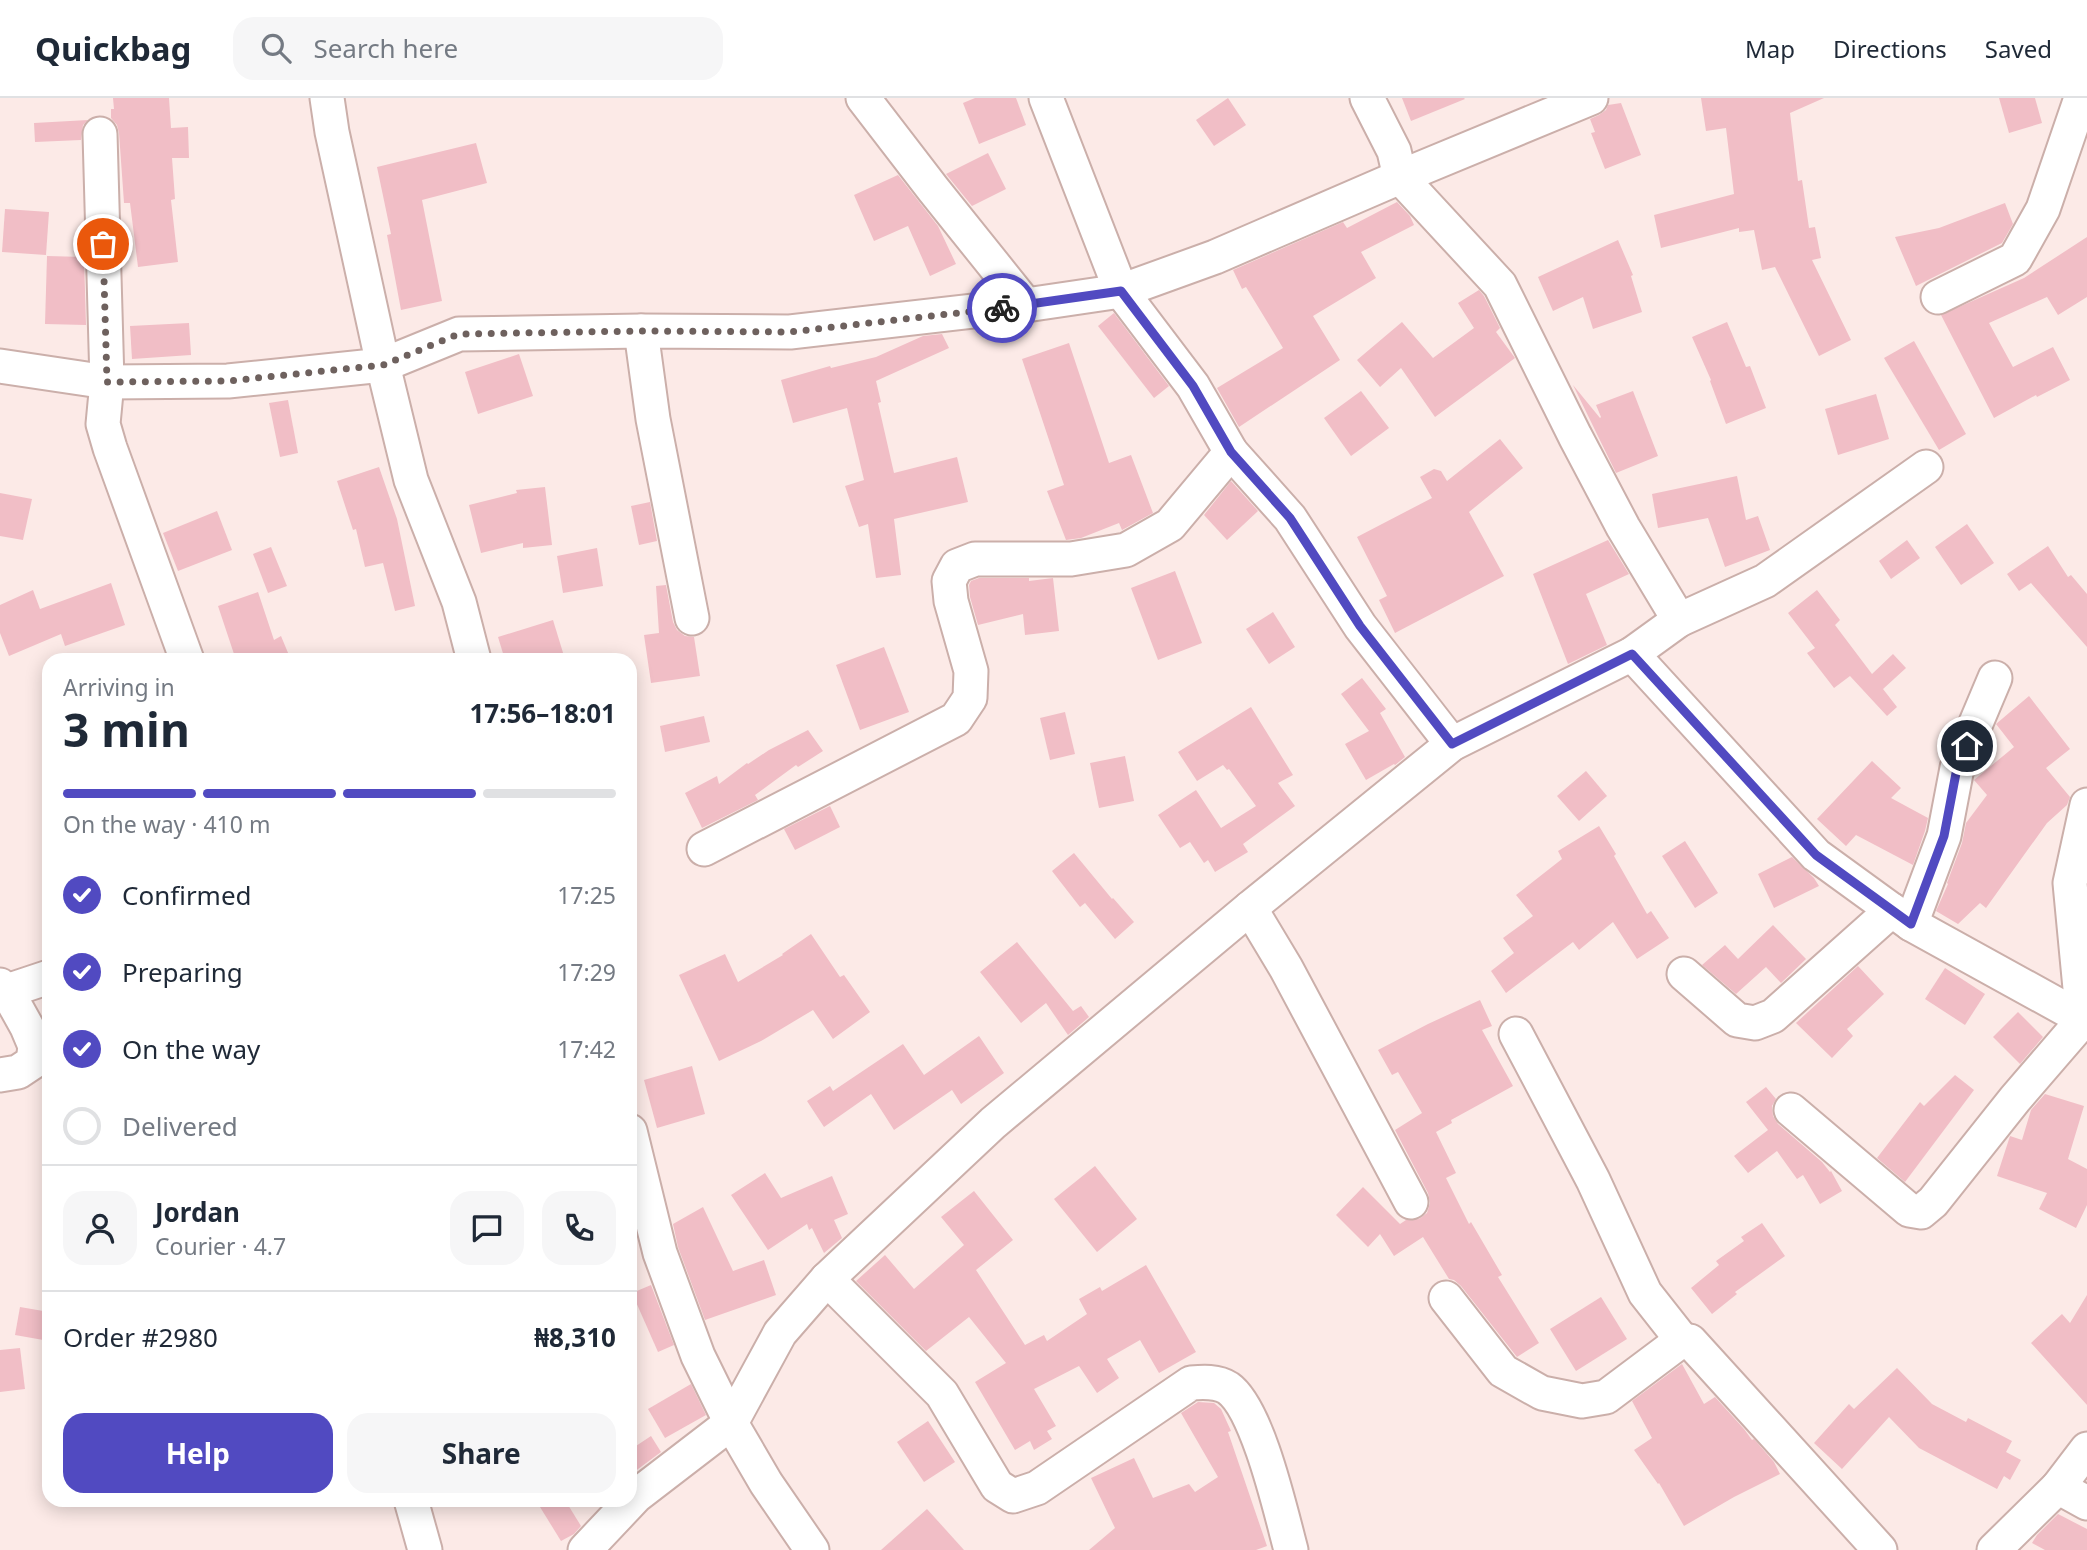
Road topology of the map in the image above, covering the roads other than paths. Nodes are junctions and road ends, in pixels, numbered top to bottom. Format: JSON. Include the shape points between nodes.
{"nodes":[{"id":1,"x":327,"y":98,"type":"edge"},
{"id":2,"x":863,"y":98,"type":"edge"},
{"id":3,"x":1046,"y":98,"type":"edge"},
{"id":4,"x":1367,"y":98,"type":"edge"},
{"id":5,"x":1591,"y":98,"type":"edge"},
{"id":6,"x":2081,"y":98,"type":"edge"},
{"id":7,"x":100,"y":134,"type":"dead end"},
{"id":8,"x":1400,"y":177,"type":"junction"},
{"id":9,"x":1121,"y":291,"type":"junction"},
{"id":10,"x":1938,"y":297,"type":"dead end"},
{"id":11,"x":1026,"y":305,"type":"junction"},
{"id":12,"x":641,"y":331,"type":"junction"},
{"id":13,"x":383,"y":365,"type":"junction"},
{"id":14,"x":0,"y":366,"type":"edge"},
{"id":15,"x":107,"y":382,"type":"junction"},
{"id":16,"x":1231,"y":452,"type":"junction"},
{"id":17,"x":1926,"y":467,"type":"dead end"},
{"id":18,"x":692,"y":618,"type":"dead end"},
{"id":19,"x":1679,"y":621,"type":"junction"},
{"id":20,"x":184,"y":653,"type":"edge"},
{"id":21,"x":472,"y":653,"type":"edge"},
{"id":22,"x":1632,"y":654,"type":"junction"},
{"id":23,"x":1995,"y":678,"type":"dead end"},
{"id":24,"x":1452,"y":744,"type":"junction"},
{"id":25,"x":2087,"y":805,"type":"edge"},
{"id":26,"x":704,"y":849,"type":"dead end"},
{"id":27,"x":1250,"y":908,"type":"junction"},
{"id":28,"x":1902,"y":917,"type":"junction"},
{"id":29,"x":1684,"y":974,"type":"dead end"},
{"id":30,"x":42,"y":979,"type":"edge"},
{"id":31,"x":4,"y":988,"type":"edge"},
{"id":32,"x":2085,"y":1021,"type":"edge"},
{"id":33,"x":1516,"y":1034,"type":"dead end"},
{"id":34,"x":41,"y":1069,"type":"edge"},
{"id":35,"x":0,"y":1075,"type":"edge"},
{"id":36,"x":1791,"y":1110,"type":"dead end"},
{"id":37,"x":637,"y":1159,"type":"edge"},
{"id":38,"x":1411,"y":1202,"type":"dead end"},
{"id":39,"x":827,"y":1279,"type":"junction"},
{"id":40,"x":1446,"y":1298,"type":"dead end"},
{"id":41,"x":1682,"y":1340,"type":"junction"},
{"id":42,"x":731,"y":1423,"type":"junction"},
{"id":43,"x":2087,"y":1449,"type":"edge"},
{"id":44,"x":2058,"y":1487,"type":"junction"},
{"id":45,"x":637,"y":1495,"type":"edge"},
{"id":46,"x":2087,"y":1503,"type":"edge"},
{"id":47,"x":413,"y":1507,"type":"edge"},
{"id":48,"x":626,"y":1507,"type":"edge"},
{"id":49,"x":809,"y":1549,"type":"edge"},
{"id":50,"x":425,"y":1550,"type":"edge"},
{"id":51,"x":585,"y":1550,"type":"edge"},
{"id":52,"x":1291,"y":1550,"type":"edge"},
{"id":53,"x":1880,"y":1550,"type":"edge"},
{"id":54,"x":1994,"y":1550,"type":"edge"}],
"edges":[{"from":1,"to":13,"type":"street"},
{"from":2,"to":11,"type":"street"},
{"from":3,"to":9,"type":"street"},
{"from":4,"to":8,"type":"street","via":[[1394,151]]},
{"from":5,"to":8,"type":"street"},
{"from":6,"to":10,"type":"street","via":[[2043,209],[2015,259]]},
{"from":7,"to":15,"type":"street"},
{"from":8,"to":9,"type":"street","via":[[1215,257]]},
{"from":8,"to":19,"type":"street","via":[[1500,285],[1611,505]]},
{"from":9,"to":11,"type":"street"},
{"from":9,"to":16,"type":"street","via":[[1193,386]]},
{"from":11,"to":12,"type":"street","via":[[790,332]]},
{"from":12,"to":13,"type":"street","via":[[459,334]]},
{"from":12,"to":18,"type":"street","via":[[653,419]]},
{"from":13,"to":15,"type":"street","via":[[228,381]]},
{"from":13,"to":21,"type":"street","via":[[411,480],[459,602]]},
{"from":14,"to":15,"type":"street"},
{"from":15,"to":20,"type":"street","via":[[106,436]]},
{"from":16,"to":24,"type":"street","via":[[1290,518],[1360,626]]},
{"from":16,"to":26,"type":"street","via":[[1170,525],[1126,550],[1070,559],[975,559],[957,566],[948,580],[971,671],[970,698],[956,719]]},
{"from":17,"to":19,"type":"street","via":[[1765,581]]},
{"from":19,"to":22,"type":"street"},
{"from":22,"to":24,"type":"street"},
{"from":22,"to":28,"type":"street","via":[[1816,855]]},
{"from":23,"to":28,"type":"street","via":[[1957,768],[1944,836]]},
{"from":24,"to":27,"type":"street"},
{"from":25,"to":32,"type":"street","via":[[2070,883]]},
{"from":27,"to":38,"type":"street"},
{"from":27,"to":39,"type":"street","via":[[993,1123]]},
{"from":28,"to":29,"type":"street","via":[[1773,1016],[1755,1023],[1737,1020]]},
{"from":28,"to":32,"type":"street"},
{"from":30,"to":31,"type":"street"},
{"from":31,"to":34,"type":"street","via":[[27,1027]]},
{"from":32,"to":36,"type":"street","via":[[1921,1212],[1909,1210]]},
{"from":33,"to":41,"type":"street","via":[[1593,1180],[1645,1293]]},
{"from":34,"to":35,"type":"street"},
{"from":37,"to":42,"type":"street","via":[[660,1253],[698,1356]]},
{"from":39,"to":42,"type":"street","via":[[780,1333]]},
{"from":39,"to":52,"type":"street","via":[[942,1394],[998,1486],[1013,1496],[1037,1488],[1191,1383],[1227,1388],[1241,1404],[1264,1453]]},
{"from":40,"to":41,"type":"street","via":[[1503,1371],[1542,1393],[1582,1401],[1606,1396]]},
{"from":41,"to":53,"type":"street","via":[[1690,1341]]},
{"from":42,"to":45,"type":"street"},
{"from":42,"to":49,"type":"street"},
{"from":43,"to":44,"type":"street"},
{"from":44,"to":46,"type":"street"},
{"from":44,"to":54,"type":"street"},
{"from":47,"to":50,"type":"street"},
{"from":48,"to":51,"type":"street"}]}
